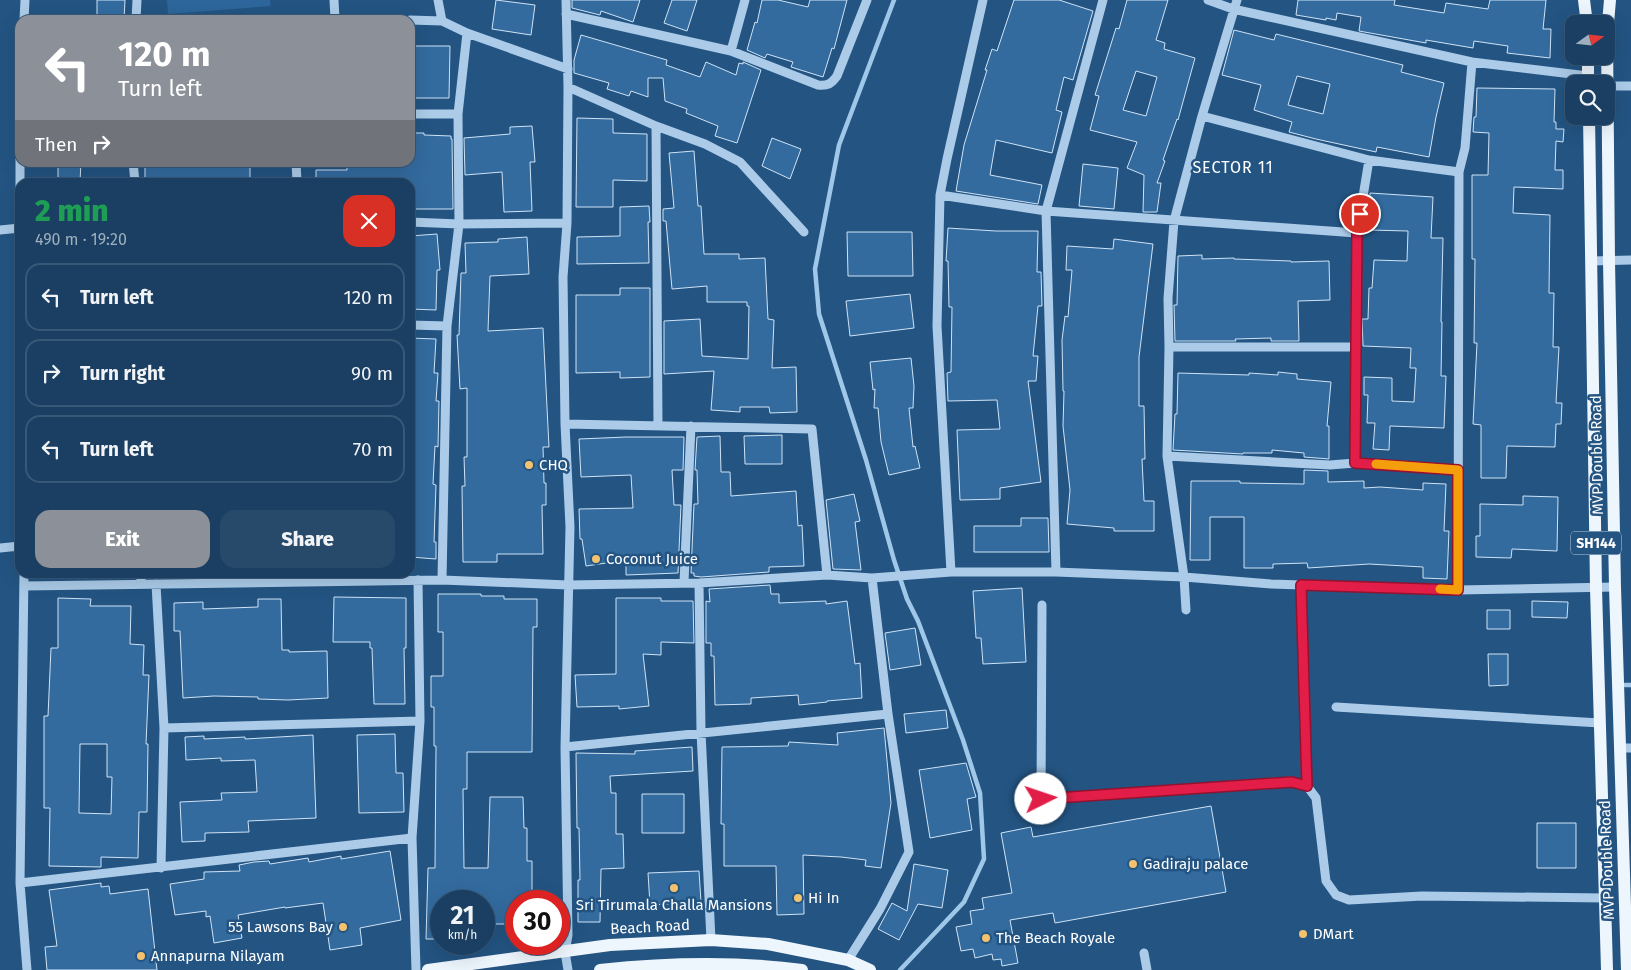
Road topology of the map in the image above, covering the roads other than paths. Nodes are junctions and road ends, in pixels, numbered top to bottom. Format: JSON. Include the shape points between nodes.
{"nodes":[{"id":1,"x":25,"y":0,"type":"edge"},
{"id":2,"x":137,"y":0,"type":"edge"},
{"id":3,"x":334,"y":0,"type":"edge"},
{"id":4,"x":438,"y":0,"type":"edge"},
{"id":5,"x":566,"y":0,"type":"edge"},
{"id":6,"x":745,"y":0,"type":"edge"},
{"id":7,"x":867,"y":0,"type":"edge"},
{"id":8,"x":983,"y":0,"type":"edge"},
{"id":9,"x":1103,"y":0,"type":"edge"},
{"id":10,"x":1208,"y":0,"type":"edge"},
{"id":11,"x":1237,"y":0,"type":"edge"},
{"id":12,"x":1584,"y":0,"type":"edge"},
{"id":13,"x":1610,"y":0,"type":"edge"},
{"id":14,"x":1233,"y":9,"type":"junction"},
{"id":15,"x":566,"y":14,"type":"junction"},
{"id":16,"x":24,"y":15,"type":"edge"},
{"id":17,"x":136,"y":15,"type":"edge"},
{"id":18,"x":335,"y":15,"type":"edge"},
{"id":19,"x":1586,"y":15,"type":"edge"},
{"id":20,"x":415,"y":20,"type":"edge"},
{"id":21,"x":442,"y":21,"type":"junction"},
{"id":22,"x":467,"y":32,"type":"junction"},
{"id":23,"x":731,"y":50,"type":"junction"},
{"id":24,"x":1472,"y":62,"type":"junction"},
{"id":25,"x":568,"y":69,"type":"junction"},
{"id":26,"x":1608,"y":75,"type":"edge"},
{"id":27,"x":1565,"y":76,"type":"edge"},
{"id":28,"x":1615,"y":86,"type":"edge"},
{"id":29,"x":1631,"y":86,"type":"edge"},
{"id":30,"x":568,"y":87,"type":"junction"},
{"id":31,"x":415,"y":114,"type":"edge"},
{"id":32,"x":458,"y":114,"type":"junction"},
{"id":33,"x":1202,"y":116,"type":"junction"},
{"id":34,"x":1589,"y":125,"type":"edge"},
{"id":35,"x":1608,"y":125,"type":"edge"},
{"id":36,"x":656,"y":126,"type":"junction"},
{"id":37,"x":1369,"y":160,"type":"junction"},
{"id":38,"x":1459,"y":172,"type":"junction"},
{"id":39,"x":940,"y":195,"type":"junction"},
{"id":40,"x":1046,"y":211,"type":"junction"},
{"id":41,"x":1174,"y":221,"type":"junction"},
{"id":42,"x":415,"y":222,"type":"edge"},
{"id":43,"x":567,"y":223,"type":"junction"},
{"id":44,"x":459,"y":224,"type":"junction"},
{"id":45,"x":15,"y":228,"type":"edge"},
{"id":46,"x":0,"y":230,"type":"edge"},
{"id":47,"x":804,"y":232,"type":"dead end"},
{"id":48,"x":1357,"y":233,"type":"junction"},
{"id":49,"x":1631,"y":260,"type":"edge"},
{"id":50,"x":1591,"y":261,"type":"junction"},
{"id":51,"x":1609,"y":261,"type":"junction"},
{"id":52,"x":415,"y":325,"type":"edge"},
{"id":53,"x":447,"y":326,"type":"junction"},
{"id":54,"x":1169,"y":347,"type":"junction"},
{"id":55,"x":1357,"y":347,"type":"junction"},
{"id":56,"x":565,"y":424,"type":"junction"},
{"id":57,"x":658,"y":426,"type":"junction"},
{"id":58,"x":691,"y":426,"type":"junction"},
{"id":59,"x":1166,"y":456,"type":"junction"},
{"id":60,"x":1355,"y":463,"type":"junction"},
{"id":61,"x":1458,"y":470,"type":"junction"},
{"id":62,"x":15,"y":546,"type":"edge"},
{"id":63,"x":0,"y":548,"type":"edge"},
{"id":64,"x":951,"y":572,"type":"junction"},
{"id":65,"x":1056,"y":572,"type":"junction"},
{"id":66,"x":826,"y":576,"type":"junction"},
{"id":67,"x":1184,"y":577,"type":"junction"},
{"id":68,"x":24,"y":578,"type":"edge"},
{"id":69,"x":141,"y":578,"type":"edge"},
{"id":70,"x":312,"y":578,"type":"edge"},
{"id":71,"x":365,"y":578,"type":"edge"},
{"id":72,"x":872,"y":578,"type":"junction"},
{"id":73,"x":418,"y":580,"type":"junction"},
{"id":74,"x":442,"y":580,"type":"junction"},
{"id":75,"x":684,"y":582,"type":"junction"},
{"id":76,"x":698,"y":583,"type":"junction"},
{"id":77,"x":141,"y":584,"type":"junction"},
{"id":78,"x":156,"y":584,"type":"junction"},
{"id":79,"x":568,"y":585,"type":"junction"},
{"id":80,"x":1301,"y":585,"type":"junction"},
{"id":81,"x":24,"y":586,"type":"junction"},
{"id":82,"x":1615,"y":587,"type":"junction"},
{"id":83,"x":1596,"y":588,"type":"junction"},
{"id":84,"x":1458,"y":590,"type":"junction"},
{"id":85,"x":1042,"y":605,"type":"dead end"},
{"id":86,"x":1186,"y":610,"type":"dead end"},
{"id":87,"x":1336,"y":707,"type":"dead end"},
{"id":88,"x":888,"y":714,"type":"junction"},
{"id":89,"x":420,"y":721,"type":"junction"},
{"id":90,"x":1600,"y":723,"type":"junction"},
{"id":91,"x":164,"y":728,"type":"junction"},
{"id":92,"x":701,"y":732,"type":"junction"},
{"id":93,"x":565,"y":747,"type":"junction"},
{"id":94,"x":1625,"y":748,"type":"edge"},
{"id":95,"x":1307,"y":786,"type":"junction"},
{"id":96,"x":1041,"y":799,"type":"junction"},
{"id":97,"x":1023,"y":800,"type":"dead end"},
{"id":98,"x":412,"y":838,"type":"junction"},
{"id":99,"x":161,"y":868,"type":"junction"},
{"id":100,"x":20,"y":884,"type":"junction"},
{"id":101,"x":567,"y":890,"type":"edge"},
{"id":102,"x":1605,"y":898,"type":"junction"},
{"id":103,"x":711,"y":940,"type":"junction"},
{"id":104,"x":570,"y":951,"type":"edge"},
{"id":105,"x":1144,"y":953,"type":"dead end"},
{"id":106,"x":542,"y":955,"type":"edge"},
{"id":107,"x":566,"y":955,"type":"edge"},
{"id":108,"x":848,"y":960,"type":"junction"},
{"id":109,"x":27,"y":970,"type":"edge"},
{"id":110,"x":416,"y":970,"type":"edge"},
{"id":111,"x":428,"y":970,"type":"edge"},
{"id":112,"x":568,"y":970,"type":"edge"},
{"id":113,"x":600,"y":970,"type":"edge"},
{"id":114,"x":802,"y":970,"type":"edge"},
{"id":115,"x":870,"y":970,"type":"edge"},
{"id":116,"x":1147,"y":970,"type":"edge"},
{"id":117,"x":1607,"y":970,"type":"edge"},
{"id":118,"x":1627,"y":970,"type":"edge"}],
"edges":[{"from":1,"to":16,"type":"street"},
{"from":2,"to":17,"type":"street"},
{"from":3,"to":18,"type":"street"},
{"from":4,"to":21,"type":"street"},
{"from":5,"to":15,"type":"street"},
{"from":6,"to":23,"type":"street"},
{"from":7,"to":23,"type":"street","via":[[837,76],[827,86]]},
{"from":8,"to":39,"type":"street"},
{"from":9,"to":40,"type":"street"},
{"from":10,"to":14,"type":"street"},
{"from":11,"to":14,"type":"street"},
{"from":12,"to":19,"type":"main road"},
{"from":13,"to":26,"type":"main road","name":"MVP Double Road","number":"SH144"},
{"from":14,"to":24,"type":"street"},
{"from":14,"to":33,"type":"street"},
{"from":15,"to":23,"type":"street"},
{"from":15,"to":25,"type":"street"},
{"from":20,"to":21,"type":"street"},
{"from":21,"to":22,"type":"street"},
{"from":22,"to":25,"type":"street"},
{"from":22,"to":32,"type":"street"},
{"from":24,"to":27,"type":"street"},
{"from":24,"to":38,"type":"street","via":[[1465,148]]},
{"from":25,"to":30,"type":"street"},
{"from":28,"to":29,"type":"street"},
{"from":30,"to":36,"type":"street"},
{"from":30,"to":43,"type":"street"},
{"from":31,"to":32,"type":"street"},
{"from":32,"to":44,"type":"street"},
{"from":33,"to":37,"type":"street"},
{"from":33,"to":41,"type":"street"},
{"from":34,"to":50,"type":"main road","name":"MVP Double Road","number":"SH144"},
{"from":35,"to":51,"type":"main road","name":"MVP Double Road","number":"SH144"},
{"from":36,"to":47,"type":"street","via":[[705,144],[740,162]]},
{"from":36,"to":57,"type":"street"},
{"from":37,"to":38,"type":"street"},
{"from":37,"to":48,"type":"street"},
{"from":38,"to":61,"type":"street"},
{"from":39,"to":40,"type":"street"},
{"from":39,"to":64,"type":"street","via":[[937,326]]},
{"from":40,"to":41,"type":"street"},
{"from":40,"to":65,"type":"street"},
{"from":41,"to":48,"type":"street"},
{"from":41,"to":54,"type":"street","via":[[1168,298]]},
{"from":42,"to":44,"type":"street"},
{"from":43,"to":44,"type":"street"},
{"from":43,"to":56,"type":"street","via":[[563,277]]},
{"from":44,"to":53,"type":"street"},
{"from":45,"to":46,"type":"street"},
{"from":48,"to":55,"type":"street"},
{"from":49,"to":51,"type":"street"},
{"from":50,"to":51,"type":"street"},
{"from":50,"to":83,"type":"main road","name":"MVP Double Road","number":"SH144"},
{"from":51,"to":82,"type":"main road","name":"MVP Double Road","number":"SH144"},
{"from":52,"to":53,"type":"street"},
{"from":53,"to":74,"type":"street"},
{"from":54,"to":55,"type":"street"},
{"from":54,"to":59,"type":"street"},
{"from":55,"to":60,"type":"street"},
{"from":56,"to":57,"type":"street"},
{"from":56,"to":79,"type":"street","via":[[570,527]]},
{"from":57,"to":58,"type":"street"},
{"from":58,"to":66,"type":"street","via":[[812,429]]},
{"from":58,"to":75,"type":"street"},
{"from":59,"to":60,"type":"street","via":[[1330,465]]},
{"from":59,"to":67,"type":"street"},
{"from":60,"to":61,"type":"street"},
{"from":61,"to":84,"type":"street"},
{"from":62,"to":63,"type":"street"},
{"from":64,"to":65,"type":"street"},
{"from":64,"to":72,"type":"street"},
{"from":65,"to":67,"type":"street"},
{"from":66,"to":72,"type":"street"},
{"from":66,"to":76,"type":"street"},
{"from":67,"to":80,"type":"street"},
{"from":67,"to":86,"type":"street"},
{"from":68,"to":81,"type":"street"},
{"from":69,"to":77,"type":"street"},
{"from":70,"to":78,"type":"street"},
{"from":71,"to":73,"type":"street"},
{"from":72,"to":88,"type":"street"},
{"from":73,"to":74,"type":"street"},
{"from":73,"to":89,"type":"street"},
{"from":74,"to":79,"type":"street"},
{"from":75,"to":76,"type":"street"},
{"from":75,"to":79,"type":"street"},
{"from":76,"to":92,"type":"street"},
{"from":77,"to":78,"type":"street"},
{"from":77,"to":81,"type":"street"},
{"from":78,"to":91,"type":"street"},
{"from":79,"to":93,"type":"street"},
{"from":80,"to":84,"type":"street"},
{"from":80,"to":95,"type":"street"},
{"from":81,"to":100,"type":"street"},
{"from":82,"to":83,"type":"street"},
{"from":82,"to":94,"type":"main road","name":"MVP Double Road","number":"SH144"},
{"from":83,"to":84,"type":"street"},
{"from":83,"to":90,"type":"main road","name":"MVP Double Road","number":"SH144"},
{"from":85,"to":96,"type":"street"},
{"from":87,"to":90,"type":"street"},
{"from":88,"to":92,"type":"street"},
{"from":88,"to":108,"type":"street","via":[[909,852],[880,909]]},
{"from":89,"to":91,"type":"street"},
{"from":89,"to":98,"type":"street"},
{"from":90,"to":102,"type":"main road","name":"MVP Double Road","number":"SH144"},
{"from":91,"to":99,"type":"street"},
{"from":92,"to":93,"type":"street"},
{"from":92,"to":103,"type":"street"},
{"from":93,"to":101,"type":"street"},
{"from":94,"to":118,"type":"main road","name":"MVP Double Road","number":"SH144"},
{"from":95,"to":96,"type":"street","via":[[1292,782]]},
{"from":95,"to":102,"type":"street","via":[[1316,798],[1326,881],[1336,895],[1343,898]]},
{"from":96,"to":97,"type":"street"},
{"from":98,"to":99,"type":"street"},
{"from":98,"to":110,"type":"street"},
{"from":99,"to":100,"type":"street"},
{"from":100,"to":109,"type":"street"},
{"from":102,"to":117,"type":"main road","name":"MVP Double Road","number":"SH144"},
{"from":103,"to":104,"type":"main road","name":"Beach Road","via":[[610,945]]},
{"from":103,"to":108,"type":"main road","name":"Beach Road","via":[[768,944]]},
{"from":105,"to":116,"type":"street"},
{"from":106,"to":111,"type":"main road","name":"Beach Road"},
{"from":107,"to":112,"type":"street"},
{"from":108,"to":115,"type":"main road","name":"Beach Road"},
{"from":113,"to":114,"type":"main road","via":[[707,963]]}]}
